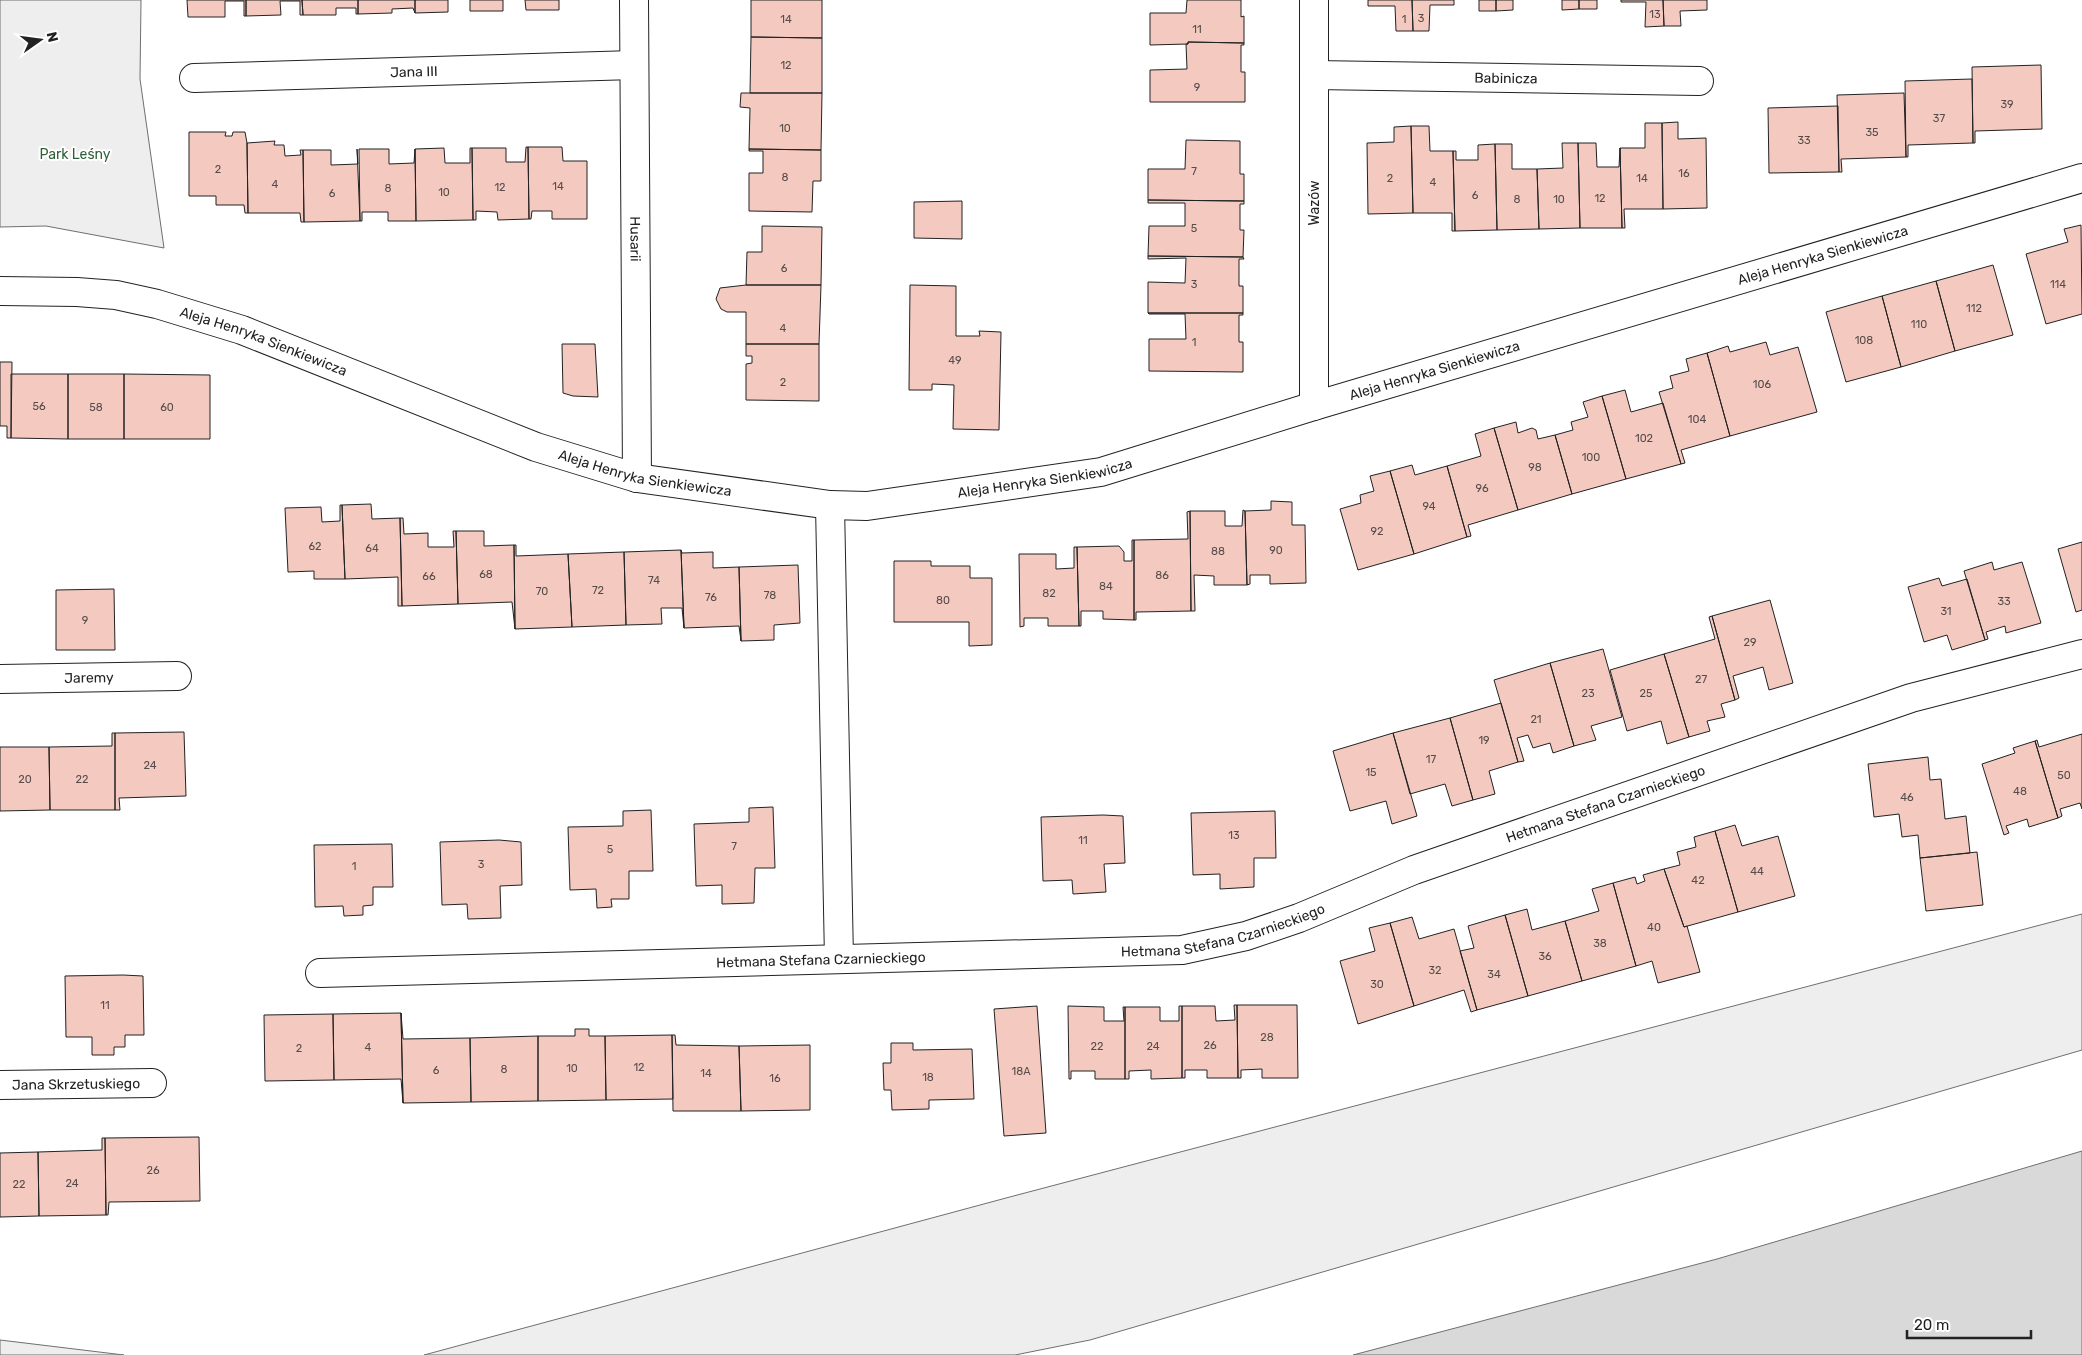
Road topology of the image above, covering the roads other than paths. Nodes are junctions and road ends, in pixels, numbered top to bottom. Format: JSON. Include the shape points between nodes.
{"nodes":[{"id":1,"x":634,"y":0,"type":"edge"},
{"id":2,"x":1314,"y":0,"type":"edge"},
{"id":3,"x":634,"y":65,"type":"junction"},
{"id":4,"x":1314,"y":75,"type":"junction"},
{"id":5,"x":194,"y":78,"type":"dead end"},
{"id":6,"x":1699,"y":81,"type":"dead end"},
{"id":7,"x":2082,"y":178,"type":"edge"},
{"id":8,"x":0,"y":291,"type":"edge"},
{"id":9,"x":1314,"y":406,"type":"junction"},
{"id":10,"x":637,"y":478,"type":"junction"},
{"id":11,"x":830,"y":505,"type":"junction"},
{"id":12,"x":2082,"y":654,"type":"edge"},
{"id":13,"x":177,"y":676,"type":"dead end"},
{"id":14,"x":0,"y":679,"type":"edge"},
{"id":15,"x":839,"y":959,"type":"junction"},
{"id":16,"x":320,"y":973,"type":"dead end"},
{"id":17,"x":152,"y":1083,"type":"dead end"},
{"id":18,"x":0,"y":1085,"type":"edge"}],
"edges":[{"from":1,"to":3,"type":"street","name":"Husarii"},
{"from":2,"to":4,"type":"street","name":"Wazów"},
{"from":3,"to":5,"type":"street","name":"Jana III"},
{"from":3,"to":10,"type":"street","name":"Husarii"},
{"from":4,"to":6,"type":"street","name":"Babinicza"},
{"from":4,"to":9,"type":"street","name":"Wazów"},
{"from":7,"to":9,"type":"street","name":"Aleja Henryka Sienkiewicza"},
{"from":8,"to":10,"type":"street","name":"Aleja Henryka Sienkiewicza","via":[[116,295],[157,304],[242,330],[536,447]]},
{"from":9,"to":11,"type":"street","name":"Aleja Henryka Sienkiewicza","via":[[1101,472],[868,506]]},
{"from":10,"to":11,"type":"street","name":"Aleja Henryka Sienkiewicza"},
{"from":11,"to":15,"type":"street"},
{"from":12,"to":15,"type":"street","name":"Hetmana Stefana Czarnieckiego","via":[[1911,698],[1414,870],[1299,918],[1246,936],[1182,950]]},
{"from":13,"to":14,"type":"street","name":"Jaremy"},
{"from":15,"to":16,"type":"street","name":"Hetmana Stefana Czarnieckiego"},
{"from":17,"to":18,"type":"street","name":"Jana Skrzetuskiego"}]}
